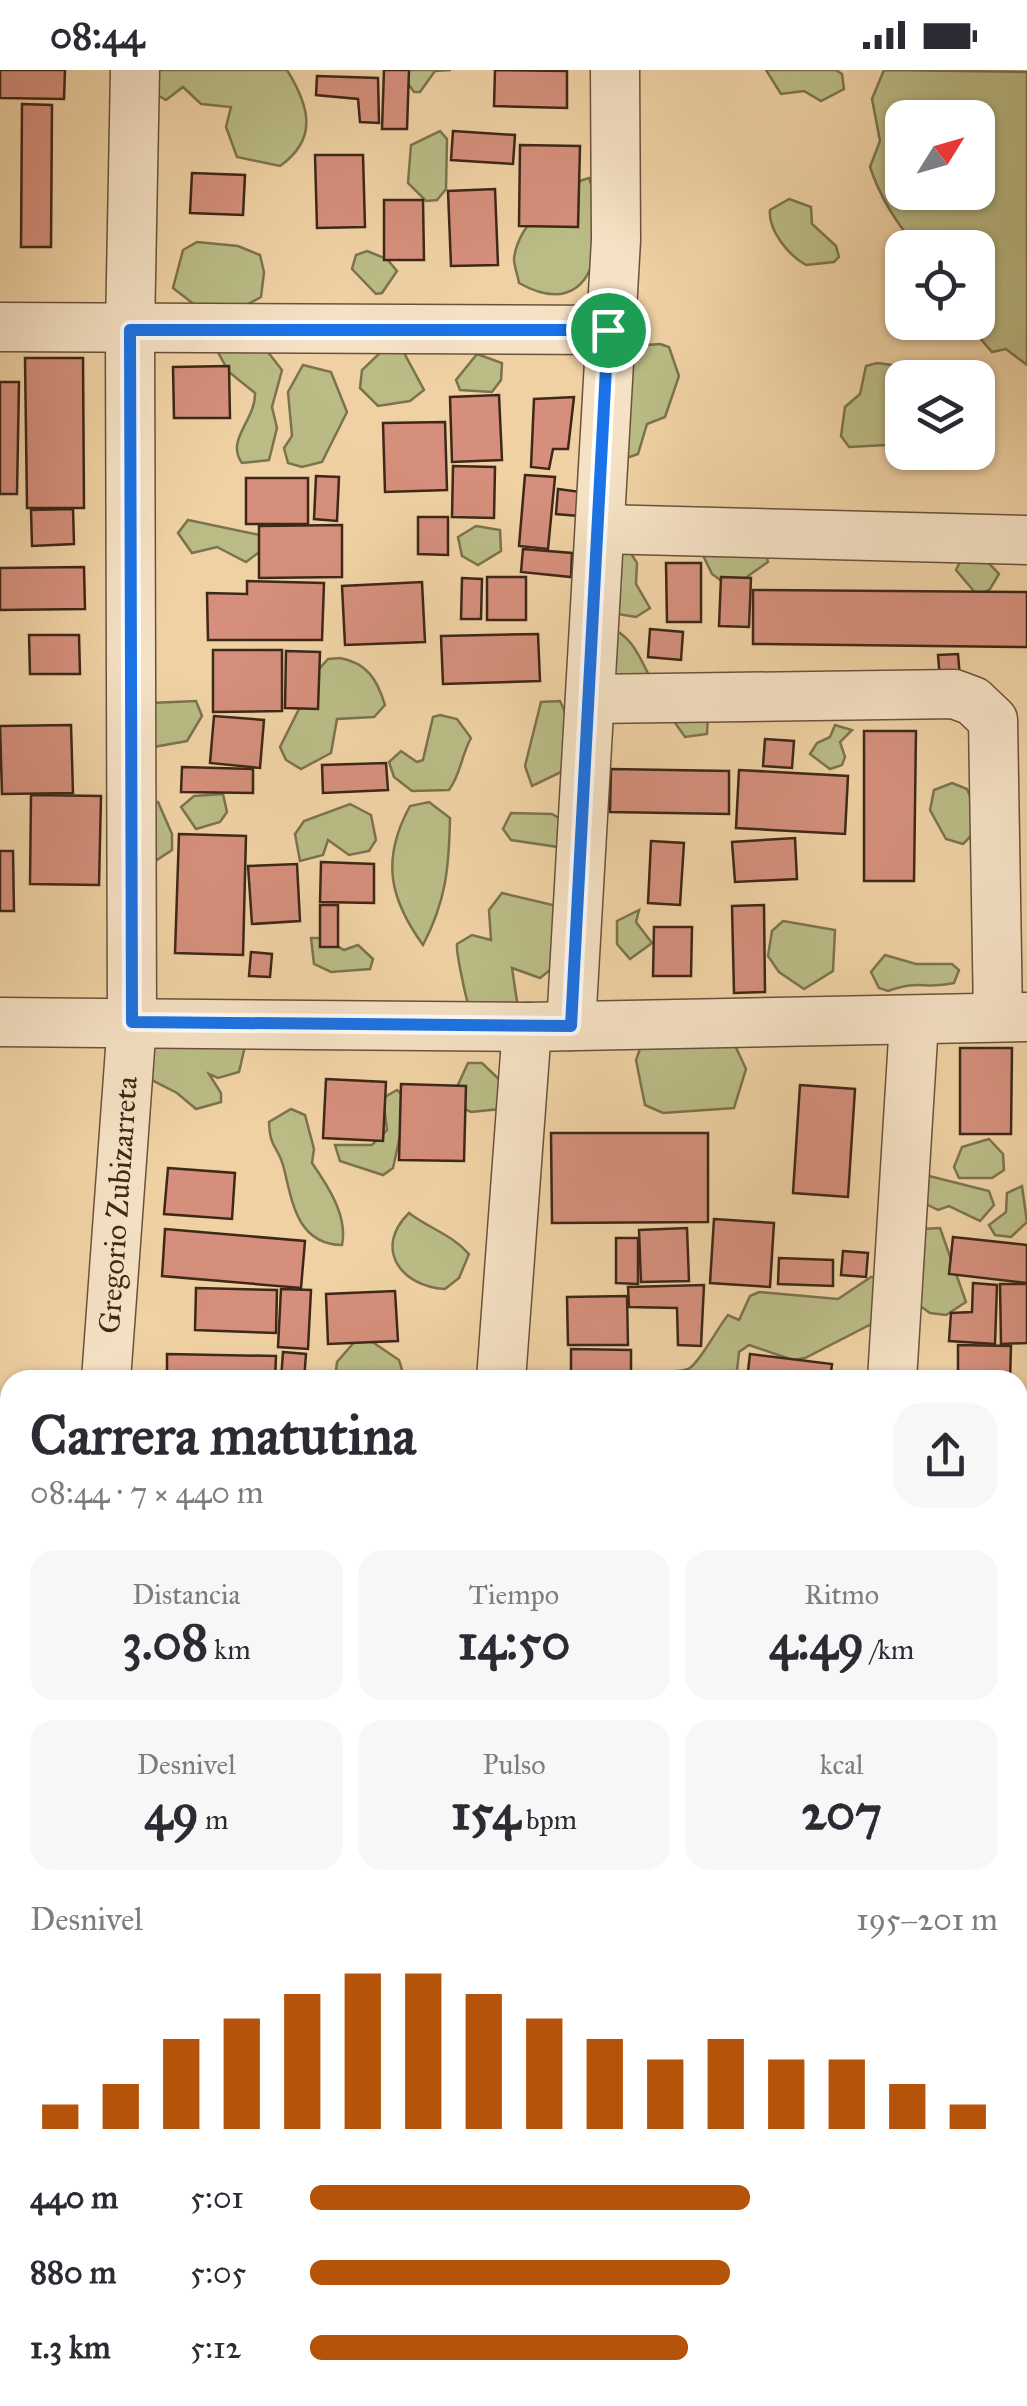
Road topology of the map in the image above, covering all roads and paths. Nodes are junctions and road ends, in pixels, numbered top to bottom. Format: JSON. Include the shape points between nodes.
{"nodes":[{"id":1,"x":135,"y":70,"type":"edge"},
{"id":2,"x":615,"y":70,"type":"edge"},
{"id":3,"x":0,"y":327,"type":"edge"},
{"id":4,"x":130,"y":330,"type":"junction"},
{"id":5,"x":608,"y":330,"type":"junction"},
{"id":6,"x":600,"y":529,"type":"junction"},
{"id":7,"x":1027,"y":540,"type":"edge"},
{"id":8,"x":592,"y":698,"type":"junction"},
{"id":9,"x":1013,"y":1017,"type":"edge"},
{"id":10,"x":0,"y":1022,"type":"edge"},
{"id":11,"x":132,"y":1022,"type":"junction"},
{"id":12,"x":914,"y":1022,"type":"junction"},
{"id":13,"x":549,"y":1026,"type":"junction"},
{"id":14,"x":107,"y":1370,"type":"edge"},
{"id":15,"x":502,"y":1370,"type":"edge"},
{"id":16,"x":893,"y":1370,"type":"edge"}],
"edges":[{"from":1,"to":4,"type":"street","name":"Gregorio Zubizarreta"},
{"from":2,"to":5,"type":"street","via":[[616,240]]},
{"from":3,"to":4,"type":"street"},
{"from":4,"to":5,"type":"street"},
{"from":4,"to":11,"type":"street","name":"Gregorio Zubizarreta"},
{"from":5,"to":6,"type":"street"},
{"from":6,"to":7,"type":"street"},
{"from":6,"to":8,"type":"street"},
{"from":8,"to":9,"type":"street","via":[[954,694],[974,701],[993,720]]},
{"from":8,"to":13,"type":"street"},
{"from":9,"to":12,"type":"street"},
{"from":10,"to":11,"type":"street"},
{"from":11,"to":13,"type":"street"},
{"from":11,"to":14,"type":"street","name":"Gregorio Zubizarreta"},
{"from":12,"to":13,"type":"street"},
{"from":12,"to":16,"type":"street"},
{"from":13,"to":15,"type":"street"}]}
